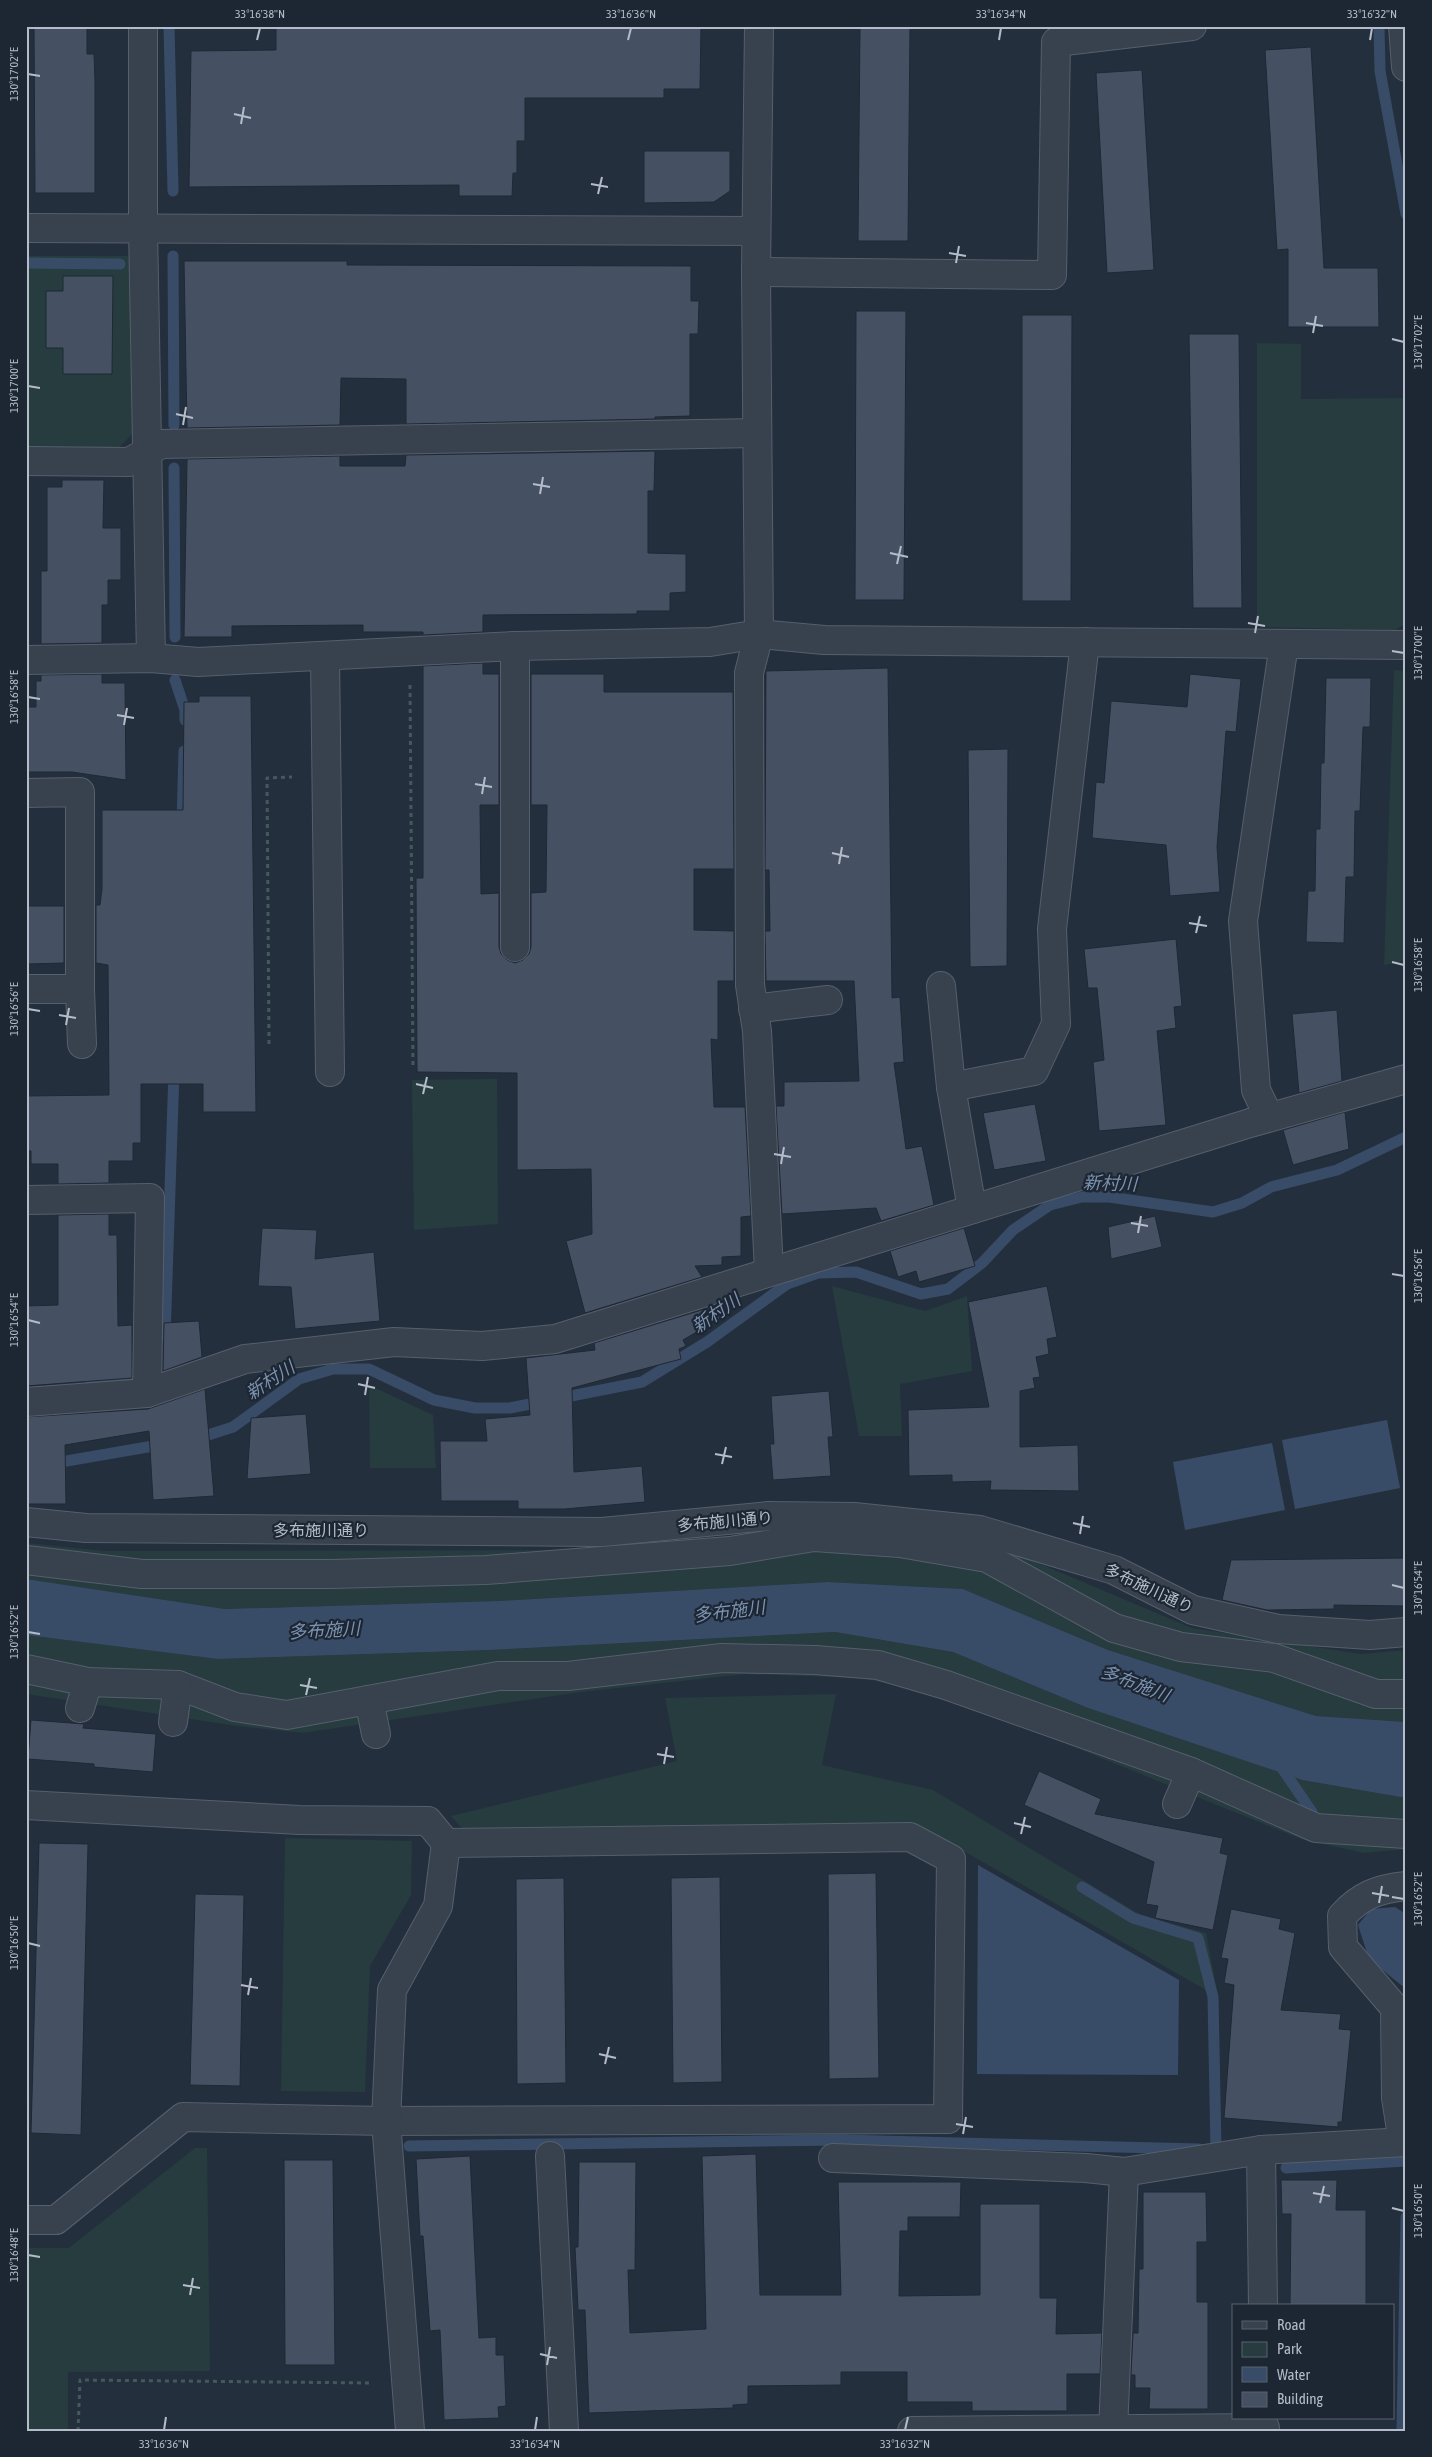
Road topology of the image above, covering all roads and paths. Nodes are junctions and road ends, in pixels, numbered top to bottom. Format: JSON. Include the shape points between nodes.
{"nodes":[{"id":1,"x":143,"y":26,"type":"edge"},
{"id":2,"x":759,"y":26,"type":"edge"},
{"id":3,"x":1192,"y":26,"type":"edge"},
{"id":4,"x":1403,"y":26,"type":"edge"},
{"id":5,"x":1406,"y":68,"type":"edge"},
{"id":6,"x":26,"y":228,"type":"edge"},
{"id":7,"x":143,"y":228,"type":"junction"},
{"id":8,"x":756,"y":231,"type":"junction"},
{"id":9,"x":756,"y":272,"type":"junction"},
{"id":10,"x":757,"y":433,"type":"junction"},
{"id":11,"x":147,"y":452,"type":"junction"},
{"id":12,"x":26,"y":461,"type":"edge"},
{"id":13,"x":759,"y":634,"type":"junction"},
{"id":14,"x":1085,"y":642,"type":"junction"},
{"id":15,"x":1284,"y":644,"type":"junction"},
{"id":16,"x":1406,"y":644,"type":"edge"},
{"id":17,"x":515,"y":646,"type":"junction"},
{"id":18,"x":325,"y":656,"type":"junction"},
{"id":19,"x":151,"y":658,"type":"junction"},
{"id":20,"x":26,"y":660,"type":"edge"},
{"id":21,"x":401,"y":684,"type":"dead end"},
{"id":22,"x":326,"y":777,"type":"junction"},
{"id":23,"x":26,"y":793,"type":"edge"},
{"id":24,"x":515,"y":947,"type":"dead end"},
{"id":25,"x":941,"y":986,"type":"dead end"},
{"id":26,"x":26,"y":989,"type":"edge"},
{"id":27,"x":80,"y":989,"type":"junction"},
{"id":28,"x":828,"y":1000,"type":"dead end"},
{"id":29,"x":753,"y":1009,"type":"junction"},
{"id":30,"x":82,"y":1044,"type":"dead end"},
{"id":31,"x":269,"y":1044,"type":"dead end"},
{"id":32,"x":413,"y":1069,"type":"dead end"},
{"id":33,"x":330,"y":1072,"type":"dead end"},
{"id":34,"x":1406,"y":1079,"type":"edge"},
{"id":35,"x":950,"y":1087,"type":"junction"},
{"id":36,"x":1269,"y":1117,"type":"junction"},
{"id":37,"x":26,"y":1200,"type":"edge"},
{"id":38,"x":972,"y":1208,"type":"junction"},
{"id":39,"x":769,"y":1271,"type":"junction"},
{"id":40,"x":147,"y":1393,"type":"junction"},
{"id":41,"x":26,"y":1402,"type":"edge"},
{"id":42,"x":26,"y":1522,"type":"edge"},
{"id":43,"x":331,"y":1530,"type":"junction"},
{"id":44,"x":26,"y":1560,"type":"edge"},
{"id":45,"x":331,"y":1574,"type":"junction"},
{"id":46,"x":1406,"y":1632,"type":"edge"},
{"id":47,"x":26,"y":1669,"type":"edge"},
{"id":48,"x":88,"y":1682,"type":"junction"},
{"id":49,"x":178,"y":1685,"type":"junction"},
{"id":50,"x":1406,"y":1694,"type":"edge"},
{"id":51,"x":369,"y":1700,"type":"junction"},
{"id":52,"x":80,"y":1708,"type":"dead end"},
{"id":53,"x":173,"y":1722,"type":"dead end"},
{"id":54,"x":376,"y":1734,"type":"dead end"},
{"id":55,"x":1191,"y":1772,"type":"junction"},
{"id":56,"x":1177,"y":1804,"type":"dead end"},
{"id":57,"x":26,"y":1805,"type":"edge"},
{"id":58,"x":1406,"y":1834,"type":"edge"},
{"id":59,"x":446,"y":1843,"type":"junction"},
{"id":60,"x":1406,"y":1886,"type":"edge"},
{"id":61,"x":386,"y":2121,"type":"junction"},
{"id":62,"x":1404,"y":2142,"type":"edge"},
{"id":63,"x":1260,"y":2150,"type":"junction"},
{"id":64,"x":550,"y":2156,"type":"dead end"},
{"id":65,"x":833,"y":2158,"type":"dead end"},
{"id":66,"x":1124,"y":2172,"type":"junction"},
{"id":67,"x":26,"y":2220,"type":"edge"},
{"id":68,"x":1263,"y":2304,"type":"edge"},
{"id":69,"x":406,"y":2379,"type":"junction"},
{"id":70,"x":1265,"y":2426,"type":"edge"},
{"id":71,"x":1113,"y":2430,"type":"edge"},
{"id":72,"x":78,"y":2431,"type":"edge"},
{"id":73,"x":410,"y":2431,"type":"edge"},
{"id":74,"x":564,"y":2431,"type":"edge"},
{"id":75,"x":912,"y":2431,"type":"edge"}],
"edges":[{"from":1,"to":7,"type":"street"},
{"from":2,"to":8,"type":"street"},
{"from":3,"to":9,"type":"street","via":[[1056,42],[1052,275]]},
{"from":4,"to":5,"type":"street"},
{"from":6,"to":7,"type":"street"},
{"from":7,"to":8,"type":"street"},
{"from":7,"to":11,"type":"street"},
{"from":8,"to":9,"type":"street"},
{"from":9,"to":10,"type":"street"},
{"from":10,"to":11,"type":"street","via":[[162,444]]},
{"from":10,"to":13,"type":"street"},
{"from":11,"to":12,"type":"street","via":[[129,462]]},
{"from":11,"to":19,"type":"street"},
{"from":13,"to":14,"type":"street","via":[[824,640]]},
{"from":13,"to":17,"type":"street","via":[[710,642]]},
{"from":13,"to":29,"type":"street","via":[[749,673],[750,985]]},
{"from":14,"to":15,"type":"street"},
{"from":14,"to":35,"type":"street","via":[[1052,929],[1056,1024],[1034,1071]]},
{"from":15,"to":16,"type":"street"},
{"from":15,"to":36,"type":"street","via":[[1243,921],[1256,1090]]},
{"from":17,"to":18,"type":"street"},
{"from":17,"to":24,"type":"street"},
{"from":18,"to":19,"type":"street","via":[[198,662]]},
{"from":18,"to":22,"type":"street"},
{"from":19,"to":20,"type":"street"},
{"from":21,"to":32,"type":"path","via":[[410,684]]},
{"from":22,"to":31,"type":"path","via":[[267,778]]},
{"from":22,"to":33,"type":"street"},
{"from":23,"to":27,"type":"street","via":[[80,792]]},
{"from":25,"to":35,"type":"street"},
{"from":26,"to":27,"type":"street"},
{"from":27,"to":30,"type":"street"},
{"from":28,"to":29,"type":"street"},
{"from":29,"to":39,"type":"street","via":[[757,1031]]},
{"from":34,"to":36,"type":"street"},
{"from":35,"to":38,"type":"street"},
{"from":36,"to":38,"type":"street"},
{"from":37,"to":40,"type":"street","via":[[150,1198]]},
{"from":38,"to":39,"type":"street"},
{"from":39,"to":40,"type":"street","via":[[555,1339],[482,1346],[394,1342],[245,1359]]},
{"from":40,"to":41,"type":"street"},
{"from":42,"to":43,"type":"street","name":"多布施川通り","via":[[86,1528]]},
{"from":43,"to":45,"type":"street"},
{"from":43,"to":46,"type":"street","name":"多布施川通り","via":[[602,1532],[769,1516],[854,1517],[980,1530],[1114,1570],[1193,1610],[1278,1629],[1370,1635]]},
{"from":44,"to":45,"type":"street","via":[[142,1574]]},
{"from":45,"to":50,"type":"street","via":[[486,1570],[730,1551],[814,1537],[900,1544],[987,1558],[1114,1628],[1181,1647],[1274,1658],[1376,1694]]},
{"from":47,"to":48,"type":"street"},
{"from":48,"to":49,"type":"street"},
{"from":48,"to":52,"type":"street"},
{"from":49,"to":51,"type":"street","via":[[234,1707],[287,1715]]},
{"from":49,"to":53,"type":"street"},
{"from":51,"to":54,"type":"street"},
{"from":51,"to":55,"type":"street","via":[[498,1676],[568,1676],[722,1658],[878,1665],[946,1685]]},
{"from":55,"to":56,"type":"street"},
{"from":55,"to":58,"type":"street","via":[[1316,1828]]},
{"from":57,"to":59,"type":"street","via":[[299,1820],[428,1821]]},
{"from":59,"to":61,"type":"street","via":[[438,1906],[392,1990]]},
{"from":59,"to":61,"type":"street","via":[[901,1837],[918,1841],[950,1859],[948,2119]]},
{"from":60,"to":62,"type":"street","via":[[1357,1900],[1342,1916],[1343,1947],[1395,2008],[1396,2098]]},
{"from":61,"to":67,"type":"street","via":[[183,2117],[56,2220]]},
{"from":61,"to":69,"type":"street"},
{"from":62,"to":63,"type":"street"},
{"from":63,"to":66,"type":"street"},
{"from":63,"to":68,"type":"street"},
{"from":64,"to":74,"type":"street"},
{"from":65,"to":66,"type":"street"},
{"from":66,"to":71,"type":"street"},
{"from":69,"to":72,"type":"path","via":[[384,2384],[80,2380]]},
{"from":69,"to":73,"type":"street"},
{"from":70,"to":71,"type":"street"},
{"from":71,"to":75,"type":"street"}]}
